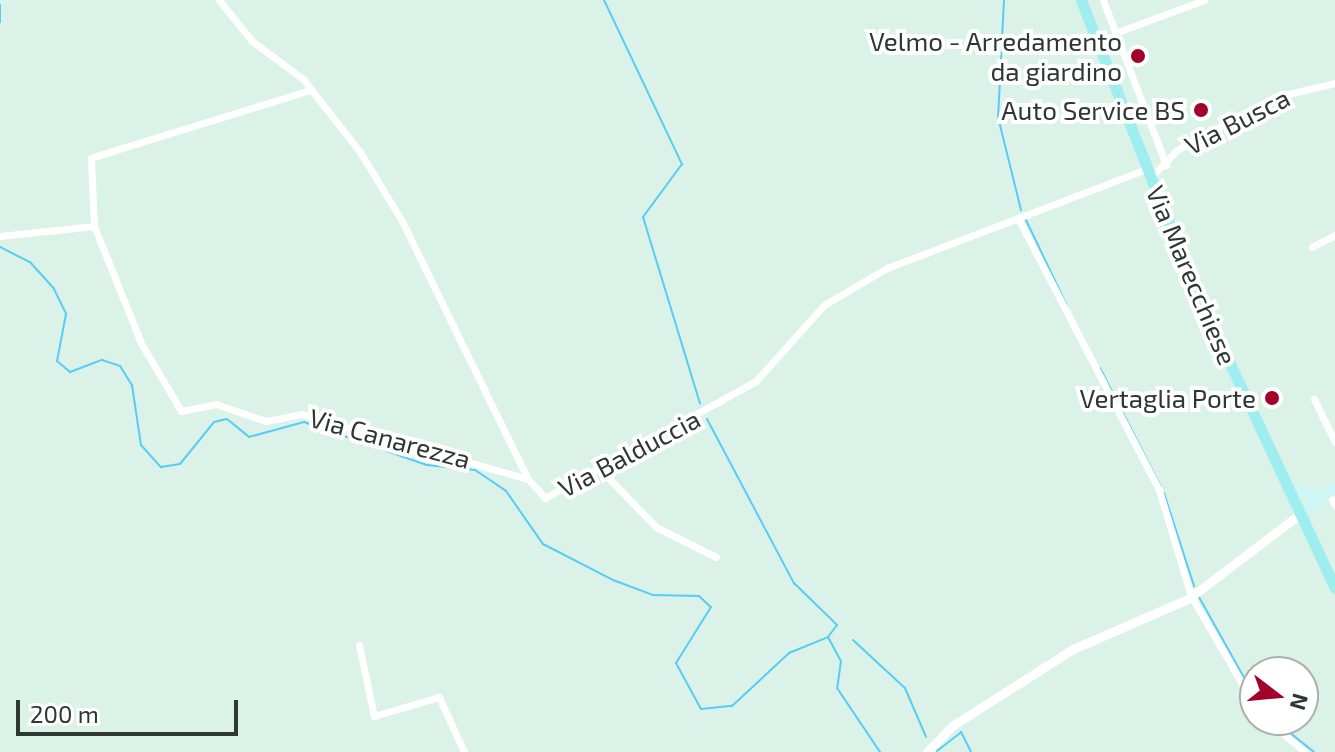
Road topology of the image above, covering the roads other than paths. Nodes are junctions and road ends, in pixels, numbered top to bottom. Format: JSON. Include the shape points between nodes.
{"nodes":[{"id":1,"x":219,"y":0,"type":"edge"},
{"id":2,"x":1081,"y":0,"type":"edge"},
{"id":3,"x":1103,"y":0,"type":"edge"},
{"id":4,"x":1204,"y":0,"type":"edge"},
{"id":5,"x":1115,"y":33,"type":"junction"},
{"id":6,"x":1335,"y":83,"type":"edge"},
{"id":7,"x":310,"y":90,"type":"junction"},
{"id":8,"x":1166,"y":165,"type":"junction"},
{"id":9,"x":1148,"y":174,"type":"junction"},
{"id":10,"x":1018,"y":218,"type":"junction"},
{"id":11,"x":94,"y":226,"type":"junction"},
{"id":12,"x":1335,"y":235,"type":"edge"},
{"id":13,"x":0,"y":236,"type":"edge"},
{"id":14,"x":1312,"y":247,"type":"dead end"},
{"id":15,"x":1314,"y":399,"type":"dead end"},
{"id":16,"x":1335,"y":442,"type":"edge"},
{"id":17,"x":599,"y":468,"type":"junction"},
{"id":18,"x":528,"y":479,"type":"junction"},
{"id":19,"x":1288,"y":487,"type":"junction"},
{"id":20,"x":1328,"y":492,"type":"edge"},
{"id":21,"x":1335,"y":505,"type":"edge"},
{"id":22,"x":1300,"y":514,"type":"junction"},
{"id":23,"x":716,"y":557,"type":"dead end"},
{"id":24,"x":1335,"y":588,"type":"edge"},
{"id":25,"x":1191,"y":596,"type":"junction"},
{"id":26,"x":359,"y":645,"type":"dead end"},
{"id":27,"x":1239,"y":678,"type":"edge"},
{"id":28,"x":1286,"y":736,"type":"edge"},
{"id":29,"x":464,"y":752,"type":"edge"},
{"id":30,"x":927,"y":752,"type":"edge"},
{"id":31,"x":1305,"y":752,"type":"edge"}],
"edges":[{"from":1,"to":7,"type":"street","name":"Via Balduccia","via":[[252,41]]},
{"from":2,"to":9,"type":"main road","name":"Via Marecchiese"},
{"from":3,"to":5,"type":"street"},
{"from":4,"to":5,"type":"street"},
{"from":5,"to":8,"type":"street"},
{"from":6,"to":8,"type":"street","name":"Via Busca","via":[[1275,97],[1177,150]]},
{"from":7,"to":11,"type":"street","name":"Via Canarezza","via":[[91,158]]},
{"from":7,"to":18,"type":"street","name":"Via Balduccia","via":[[402,221]]},
{"from":8,"to":9,"type":"street","name":"Via Busca"},
{"from":9,"to":10,"type":"street","name":"Via Balduccia"},
{"from":9,"to":19,"type":"main road","name":"Via Marecchiese"},
{"from":10,"to":17,"type":"street","name":"Via Balduccia","via":[[887,268],[824,305],[756,381]]},
{"from":10,"to":25,"type":"street","via":[[1159,490]]},
{"from":11,"to":13,"type":"street"},
{"from":11,"to":18,"type":"street","name":"Via Canarezza","via":[[141,343],[181,411],[216,404],[266,421],[301,414]]},
{"from":12,"to":14,"type":"street"},
{"from":15,"to":16,"type":"street"},
{"from":17,"to":18,"type":"street","name":"Via Balduccia","via":[[545,498]]},
{"from":17,"to":23,"type":"street","via":[[656,527]]},
{"from":19,"to":20,"type":"main road"},
{"from":19,"to":22,"type":"main road","name":"Via Marecchiese"},
{"from":20,"to":21,"type":"street"},
{"from":20,"to":22,"type":"main road"},
{"from":22,"to":24,"type":"main road","name":"Via Marecchiese"},
{"from":22,"to":25,"type":"street"},
{"from":25,"to":27,"type":"street"},
{"from":25,"to":30,"type":"street","via":[[1073,649],[952,726]]},
{"from":26,"to":29,"type":"street","via":[[374,716],[439,697]]},
{"from":28,"to":31,"type":"street"}]}
